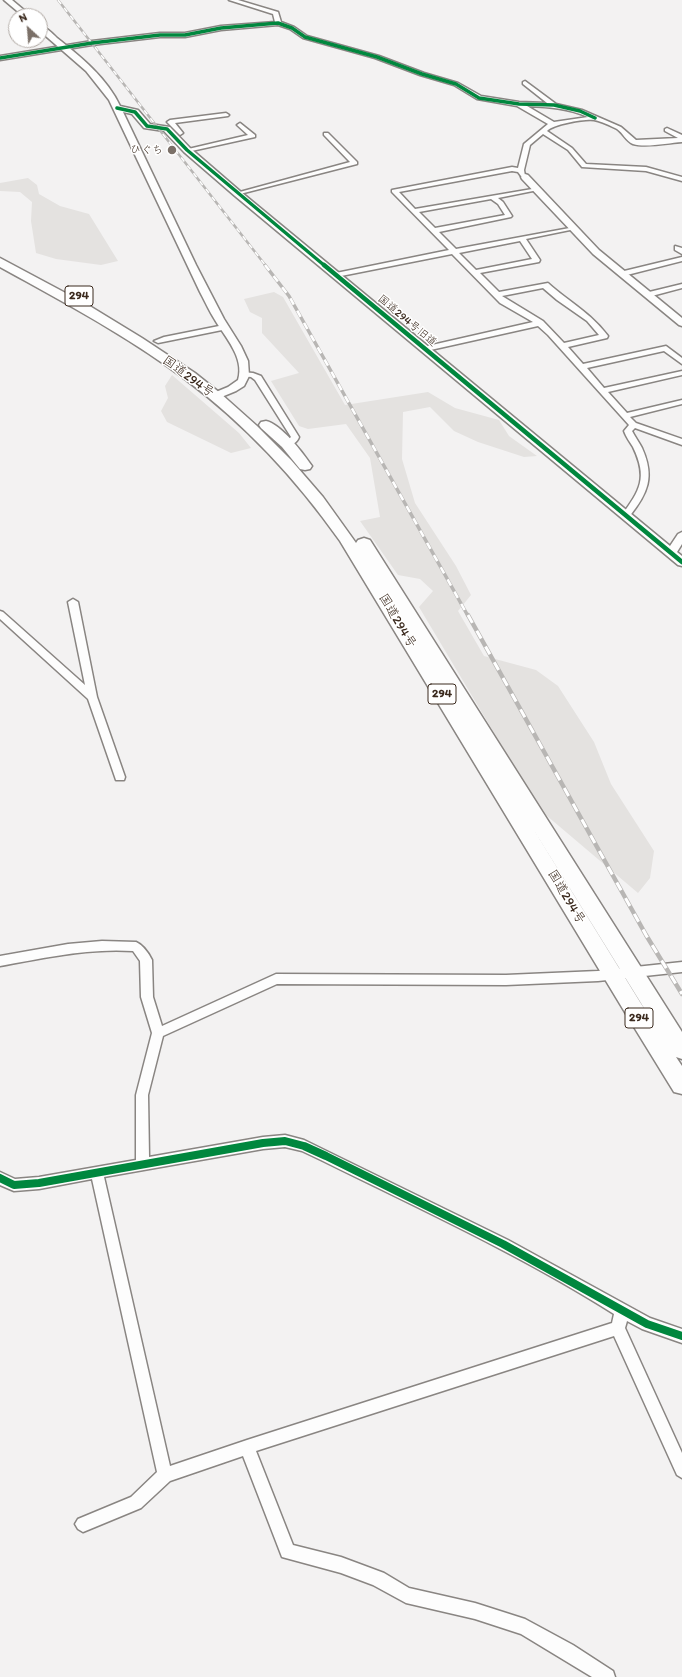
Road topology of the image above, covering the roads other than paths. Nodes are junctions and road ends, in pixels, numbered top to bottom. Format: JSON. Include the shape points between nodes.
{"nodes":[{"id":1,"x":8,"y":0,"type":"edge"},
{"id":2,"x":232,"y":0,"type":"edge"},
{"id":3,"x":18,"y":8,"type":"edge"},
{"id":4,"x":278,"y":23,"type":"junction"},
{"id":5,"x":48,"y":33,"type":"edge"},
{"id":6,"x":65,"y":47,"type":"junction"},
{"id":7,"x":0,"y":58,"type":"edge"},
{"id":8,"x":525,"y":83,"type":"dead end"},
{"id":9,"x":519,"y":104,"type":"junction"},
{"id":10,"x":554,"y":105,"type":"junction"},
{"id":11,"x":117,"y":108,"type":"junction"},
{"id":12,"x":226,"y":115,"type":"dead end"},
{"id":13,"x":595,"y":118,"type":"junction"},
{"id":14,"x":552,"y":124,"type":"junction"},
{"id":15,"x":240,"y":125,"type":"dead end"},
{"id":16,"x":174,"y":126,"type":"junction"},
{"id":17,"x":163,"y":128,"type":"junction"},
{"id":18,"x":667,"y":130,"type":"dead end"},
{"id":19,"x":543,"y":131,"type":"junction"},
{"id":20,"x":180,"y":133,"type":"dead end"},
{"id":21,"x":326,"y":134,"type":"dead end"},
{"id":22,"x":682,"y":139,"type":"edge"},
{"id":23,"x":187,"y":150,"type":"junction"},
{"id":24,"x":523,"y":173,"type":"junction"},
{"id":25,"x":682,"y":179,"type":"edge"},
{"id":26,"x":536,"y":189,"type":"junction"},
{"id":27,"x":238,"y":194,"type":"junction"},
{"id":28,"x":493,"y":196,"type":"junction"},
{"id":29,"x":414,"y":211,"type":"junction"},
{"id":30,"x":573,"y":228,"type":"junction"},
{"id":31,"x":433,"y":231,"type":"junction"},
{"id":32,"x":522,"y":238,"type":"junction"},
{"id":33,"x":453,"y":251,"type":"junction"},
{"id":34,"x":0,"y":253,"type":"edge"},
{"id":35,"x":682,"y":259,"type":"edge"},
{"id":36,"x":0,"y":262,"type":"edge"},
{"id":37,"x":474,"y":272,"type":"junction"},
{"id":38,"x":624,"y":274,"type":"junction"},
{"id":39,"x":336,"y":275,"type":"junction"},
{"id":40,"x":682,"y":286,"type":"edge"},
{"id":41,"x":496,"y":295,"type":"junction"},
{"id":42,"x":648,"y":295,"type":"junction"},
{"id":43,"x":540,"y":323,"type":"junction"},
{"id":44,"x":682,"y":323,"type":"edge"},
{"id":45,"x":224,"y":327,"type":"junction"},
{"id":46,"x":158,"y":341,"type":"junction"},
{"id":47,"x":562,"y":346,"type":"junction"},
{"id":48,"x":426,"y":349,"type":"junction"},
{"id":49,"x":682,"y":362,"type":"edge"},
{"id":50,"x":581,"y":367,"type":"junction"},
{"id":51,"x":682,"y":373,"type":"edge"},
{"id":52,"x":244,"y":374,"type":"junction"},
{"id":53,"x":602,"y":391,"type":"junction"},
{"id":54,"x":221,"y":394,"type":"junction"},
{"id":55,"x":682,"y":402,"type":"edge"},
{"id":56,"x":624,"y":416,"type":"junction"},
{"id":57,"x":633,"y":425,"type":"junction"},
{"id":58,"x":682,"y":442,"type":"edge"},
{"id":59,"x":287,"y":444,"type":"junction"},
{"id":60,"x":626,"y":514,"type":"junction"},
{"id":61,"x":682,"y":536,"type":"edge"},
{"id":62,"x":671,"y":552,"type":"junction"},
{"id":63,"x":682,"y":562,"type":"edge"},
{"id":64,"x":73,"y":602,"type":"dead end"},
{"id":65,"x":0,"y":614,"type":"edge"},
{"id":66,"x":92,"y":697,"type":"junction"},
{"id":67,"x":120,"y":777,"type":"dead end"},
{"id":68,"x":0,"y":961,"type":"edge"},
{"id":69,"x":682,"y":967,"type":"edge"},
{"id":70,"x":622,"y":973,"type":"junction"},
{"id":71,"x":158,"y":1033,"type":"junction"},
{"id":72,"x":682,"y":1050,"type":"edge"},
{"id":73,"x":682,"y":1085,"type":"edge"},
{"id":74,"x":143,"y":1164,"type":"junction"},
{"id":75,"x":97,"y":1174,"type":"junction"},
{"id":76,"x":0,"y":1178,"type":"edge"},
{"id":77,"x":622,"y":1310,"type":"junction"},
{"id":78,"x":618,"y":1328,"type":"junction"},
{"id":79,"x":682,"y":1336,"type":"edge"},
{"id":80,"x":247,"y":1447,"type":"junction"},
{"id":81,"x":682,"y":1470,"type":"edge"},
{"id":82,"x":164,"y":1475,"type":"junction"},
{"id":83,"x":83,"y":1524,"type":"dead end"},
{"id":84,"x":607,"y":1677,"type":"edge"}],
"edges":[{"from":1,"to":3,"type":"street"},
{"from":2,"to":4,"type":"street","via":[[276,13]]},
{"from":4,"to":6,"type":"street"},
{"from":4,"to":9,"type":"street","via":[[292,28],[305,37],[377,57],[456,84],[479,98]]},
{"from":5,"to":6,"type":"street"},
{"from":6,"to":7,"type":"street"},
{"from":6,"to":11,"type":"street","via":[[96,77]]},
{"from":8,"to":10,"type":"street"},
{"from":9,"to":10,"type":"street"},
{"from":9,"to":14,"type":"street"},
{"from":10,"to":13,"type":"street","via":[[580,111]]},
{"from":11,"to":17,"type":"street","name":"国道294号旧道","via":[[136,112],[147,126]]},
{"from":11,"to":45,"type":"street"},
{"from":12,"to":16,"type":"street","via":[[170,122]]},
{"from":13,"to":14,"type":"street"},
{"from":13,"to":22,"type":"street","via":[[619,128],[634,142]]},
{"from":14,"to":19,"type":"street"},
{"from":15,"to":23,"type":"street","via":[[253,136]]},
{"from":16,"to":17,"type":"street"},
{"from":16,"to":20,"type":"street"},
{"from":17,"to":23,"type":"street","name":"国道294号旧道","via":[[173,133]]},
{"from":18,"to":22,"type":"street"},
{"from":19,"to":24,"type":"street","via":[[527,144]]},
{"from":19,"to":25,"type":"street","via":[[570,149],[584,166],[646,169]]},
{"from":21,"to":27,"type":"street","via":[[355,163]]},
{"from":23,"to":27,"type":"street","name":"国道294号旧道"},
{"from":24,"to":26,"type":"street"},
{"from":24,"to":29,"type":"street","via":[[512,170],[394,190]]},
{"from":26,"to":28,"type":"street"},
{"from":26,"to":30,"type":"street"},
{"from":27,"to":39,"type":"street","name":"国道294号旧道"},
{"from":28,"to":29,"type":"street"},
{"from":28,"to":31,"type":"street","via":[[509,216]]},
{"from":29,"to":31,"type":"street"},
{"from":30,"to":32,"type":"street"},
{"from":30,"to":38,"type":"street","via":[[596,252]]},
{"from":31,"to":33,"type":"street"},
{"from":32,"to":33,"type":"street"},
{"from":32,"to":37,"type":"street","via":[[536,260]]},
{"from":33,"to":37,"type":"street"},
{"from":33,"to":39,"type":"street"},
{"from":34,"to":46,"type":"highway","name":"国道294号","number":"294"},
{"from":35,"to":38,"type":"street"},
{"from":36,"to":54,"type":"highway","name":"国道294号","number":"294","via":[[112,325]]},
{"from":37,"to":41,"type":"street"},
{"from":38,"to":42,"type":"street"},
{"from":39,"to":48,"type":"street","name":"国道294号旧道"},
{"from":40,"to":42,"type":"street"},
{"from":41,"to":43,"type":"street"},
{"from":41,"to":47,"type":"street","via":[[545,285],[590,319],[604,336]]},
{"from":42,"to":44,"type":"street"},
{"from":43,"to":47,"type":"street"},
{"from":43,"to":48,"type":"street"},
{"from":45,"to":46,"type":"street"},
{"from":45,"to":52,"type":"street","via":[[240,354]]},
{"from":46,"to":54,"type":"highway","name":"国道294号","number":"294","via":[[179,355]]},
{"from":47,"to":50,"type":"street"},
{"from":48,"to":60,"type":"street","name":"国道294号旧道"},
{"from":49,"to":50,"type":"street","via":[[666,348]]},
{"from":50,"to":53,"type":"street"},
{"from":51,"to":53,"type":"street"},
{"from":52,"to":54,"type":"street","via":[[241,383]]},
{"from":52,"to":59,"type":"street","via":[[258,378],[295,437]]},
{"from":53,"to":56,"type":"street"},
{"from":54,"to":59,"type":"highway","name":"国道294号","number":"294"},
{"from":54,"to":70,"type":"highway","name":"国道294号","number":"294","via":[[307,486],[347,540]]},
{"from":55,"to":56,"type":"street"},
{"from":56,"to":57,"type":"street"},
{"from":57,"to":58,"type":"street"},
{"from":57,"to":60,"type":"street","via":[[628,431],[642,459],[646,475],[640,498]]},
{"from":59,"to":70,"type":"highway","name":"国道294号","number":"294","via":[[361,538]]},
{"from":60,"to":62,"type":"street","name":"国道294号旧道"},
{"from":61,"to":62,"type":"street"},
{"from":62,"to":63,"type":"street","name":"国道294号旧道"},
{"from":64,"to":66,"type":"street"},
{"from":65,"to":66,"type":"street"},
{"from":66,"to":67,"type":"street"},
{"from":68,"to":71,"type":"street","via":[[96,946],[136,947],[146,960],[146,998]]},
{"from":69,"to":70,"type":"street"},
{"from":70,"to":71,"type":"street","via":[[506,980],[276,979]]},
{"from":70,"to":72,"type":"highway","name":"国道294号","number":"294"},
{"from":70,"to":73,"type":"highway","name":"国道294号","number":"294"},
{"from":71,"to":74,"type":"street","via":[[142,1095]]},
{"from":74,"to":75,"type":"street"},
{"from":74,"to":77,"type":"street","via":[[263,1143],[285,1141],[304,1146],[503,1244]]},
{"from":75,"to":76,"type":"street","via":[[14,1185]]},
{"from":75,"to":82,"type":"street"},
{"from":77,"to":78,"type":"street"},
{"from":77,"to":79,"type":"street","via":[[648,1324]]},
{"from":78,"to":80,"type":"street"},
{"from":78,"to":81,"type":"street"},
{"from":80,"to":82,"type":"street"},
{"from":80,"to":84,"type":"street","via":[[288,1551],[341,1565],[378,1579],[406,1594],[475,1611],[525,1627]]},
{"from":82,"to":83,"type":"street","via":[[136,1503]]}]}
